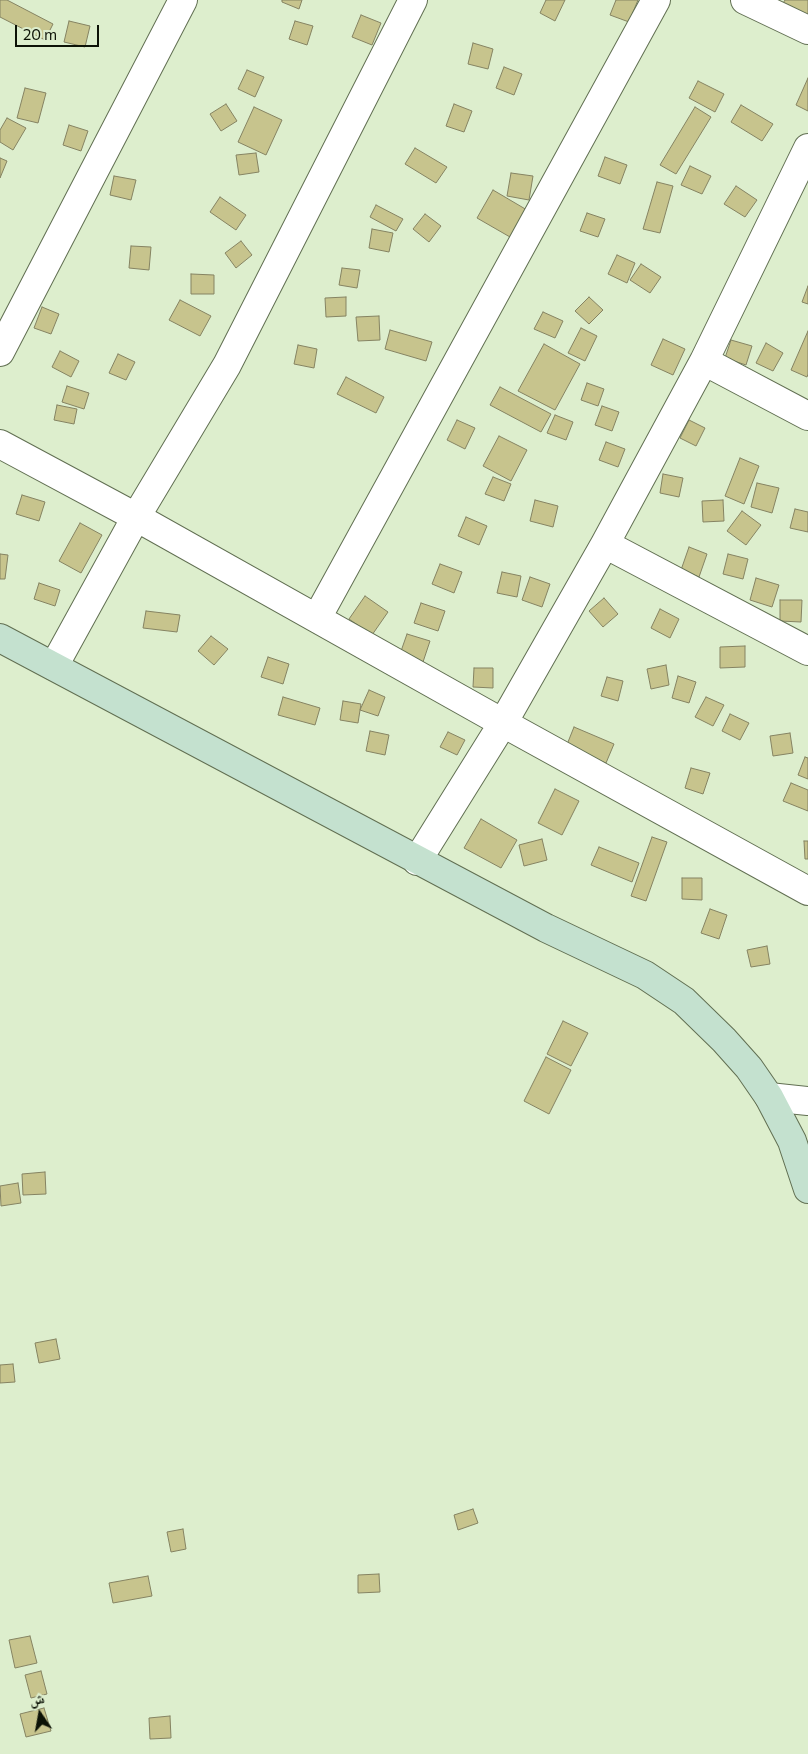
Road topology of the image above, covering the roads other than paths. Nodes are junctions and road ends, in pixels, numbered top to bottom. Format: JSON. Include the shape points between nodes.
{"nodes":[{"id":1,"x":183,"y":0,"type":"edge"},
{"id":2,"x":413,"y":0,"type":"edge"},
{"id":3,"x":656,"y":0,"type":"edge"},
{"id":4,"x":745,"y":0,"type":"edge"},
{"id":5,"x":808,"y":30,"type":"edge"},
{"id":6,"x":808,"y":148,"type":"edge"},
{"id":7,"x":801,"y":180,"type":"edge"},
{"id":8,"x":0,"y":352,"type":"edge"},
{"id":9,"x":704,"y":361,"type":"junction"},
{"id":10,"x":808,"y":416,"type":"edge"},
{"id":11,"x":0,"y":444,"type":"edge"},
{"id":12,"x":136,"y":517,"type":"junction"},
{"id":13,"x":605,"y":544,"type":"junction"},
{"id":14,"x":317,"y":618,"type":"junction"},
{"id":15,"x":0,"y":638,"type":"edge"},
{"id":16,"x":808,"y":651,"type":"edge"},
{"id":17,"x":54,"y":666,"type":"junction"},
{"id":18,"x":503,"y":723,"type":"junction"},
{"id":19,"x":417,"y":861,"type":"junction"},
{"id":20,"x":808,"y":891,"type":"edge"},
{"id":21,"x":769,"y":1097,"type":"junction"},
{"id":22,"x":808,"y":1101,"type":"edge"},
{"id":23,"x":808,"y":1188,"type":"edge"}],
"edges":[{"from":1,"to":8,"type":"street"},
{"from":2,"to":12,"type":"street","via":[[227,365]]},
{"from":3,"to":14,"type":"street"},
{"from":4,"to":5,"type":"street"},
{"from":6,"to":7,"type":"street"},
{"from":7,"to":9,"type":"street"},
{"from":9,"to":10,"type":"street"},
{"from":9,"to":13,"type":"street"},
{"from":11,"to":12,"type":"street"},
{"from":12,"to":14,"type":"street"},
{"from":12,"to":17,"type":"street"},
{"from":13,"to":16,"type":"street"},
{"from":13,"to":18,"type":"street"},
{"from":14,"to":18,"type":"street"},
{"from":15,"to":17,"type":"main road"},
{"from":17,"to":19,"type":"main road"},
{"from":18,"to":19,"type":"street"},
{"from":18,"to":20,"type":"street"},
{"from":19,"to":21,"type":"main road","via":[[645,975],[684,1001],[749,1068]]},
{"from":21,"to":22,"type":"street"},
{"from":21,"to":23,"type":"main road","via":[[792,1141]]}]}
